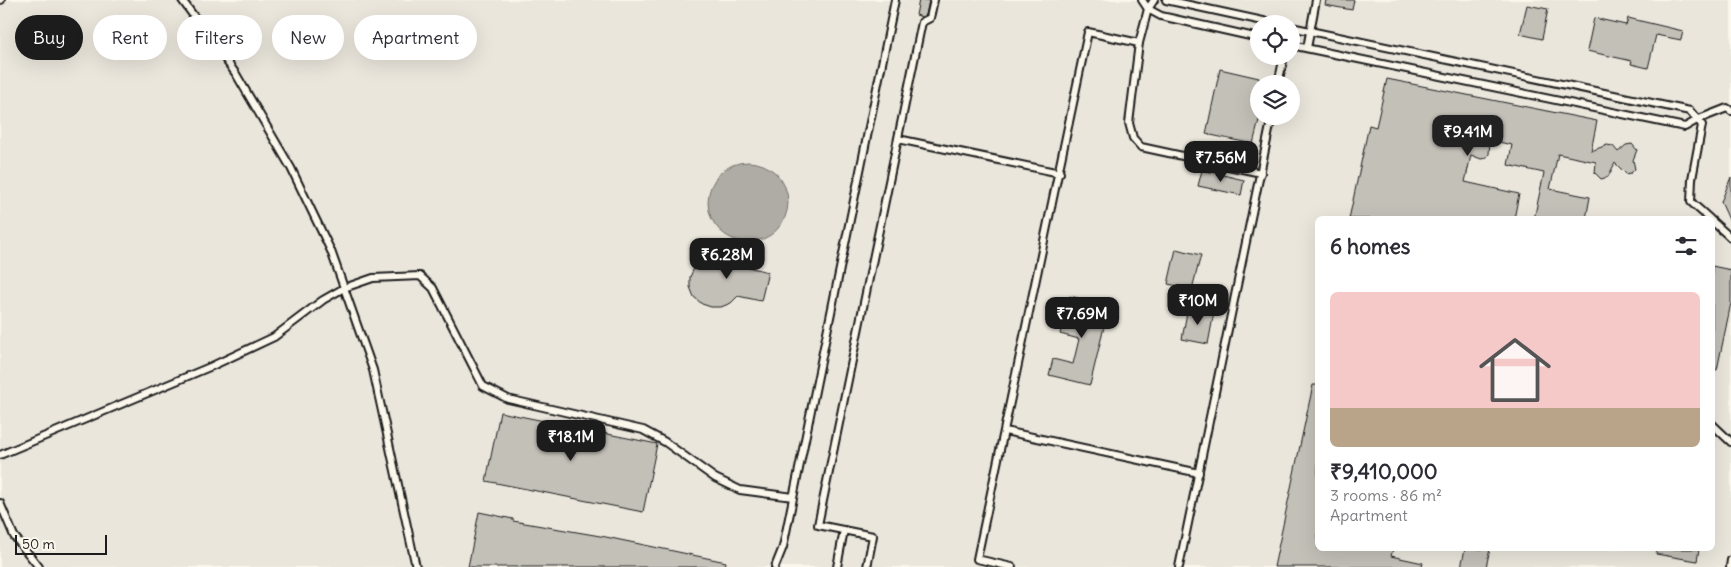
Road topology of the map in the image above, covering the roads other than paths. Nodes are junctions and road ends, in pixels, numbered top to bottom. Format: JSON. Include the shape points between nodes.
{"nodes":[{"id":1,"x":182,"y":0,"type":"edge"},
{"id":2,"x":895,"y":0,"type":"edge"},
{"id":3,"x":934,"y":0,"type":"edge"},
{"id":4,"x":1142,"y":0,"type":"edge"},
{"id":5,"x":1154,"y":0,"type":"edge"},
{"id":6,"x":1166,"y":0,"type":"edge"},
{"id":7,"x":1316,"y":0,"type":"edge"},
{"id":8,"x":1148,"y":8,"type":"junction"},
{"id":9,"x":1250,"y":18,"type":"edge"},
{"id":10,"x":1300,"y":28,"type":"edge"},
{"id":11,"x":1310,"y":30,"type":"junction"},
{"id":12,"x":1250,"y":36,"type":"edge"},
{"id":13,"x":1139,"y":43,"type":"junction"},
{"id":14,"x":1300,"y":47,"type":"edge"},
{"id":15,"x":1307,"y":48,"type":"junction"},
{"id":16,"x":1731,"y":111,"type":"edge"},
{"id":17,"x":1699,"y":119,"type":"junction"},
{"id":18,"x":1270,"y":125,"type":"edge"},
{"id":19,"x":898,"y":139,"type":"junction"},
{"id":20,"x":1260,"y":172,"type":"junction"},
{"id":21,"x":1060,"y":173,"type":"junction"},
{"id":22,"x":1707,"y":216,"type":"edge"},
{"id":23,"x":1715,"y":224,"type":"edge"},
{"id":24,"x":1731,"y":238,"type":"edge"},
{"id":25,"x":344,"y":288,"type":"junction"},
{"id":26,"x":1715,"y":427,"type":"edge"},
{"id":27,"x":1005,"y":431,"type":"junction"},
{"id":28,"x":1731,"y":442,"type":"edge"},
{"id":29,"x":0,"y":456,"type":"edge"},
{"id":30,"x":1199,"y":472,"type":"junction"},
{"id":31,"x":793,"y":497,"type":"junction"},
{"id":32,"x":0,"y":503,"type":"edge"},
{"id":33,"x":844,"y":530,"type":"junction"},
{"id":34,"x":1731,"y":560,"type":"edge"},
{"id":35,"x":39,"y":567,"type":"edge"},
{"id":36,"x":416,"y":567,"type":"edge"},
{"id":37,"x":775,"y":567,"type":"edge"},
{"id":38,"x":836,"y":567,"type":"edge"},
{"id":39,"x":867,"y":567,"type":"edge"},
{"id":40,"x":1012,"y":567,"type":"edge"},
{"id":41,"x":1179,"y":567,"type":"edge"},
{"id":42,"x":1730,"y":567,"type":"edge"}],
"edges":[{"from":1,"to":25,"type":"lane","via":[[236,74],[291,168],[331,251]]},
{"from":2,"to":31,"type":"lane"},
{"from":3,"to":19,"type":"lane","via":[[930,18],[922,22]]},
{"from":4,"to":8,"type":"lane"},
{"from":5,"to":8,"type":"lane"},
{"from":6,"to":9,"type":"lane"},
{"from":7,"to":11,"type":"lane"},
{"from":8,"to":12,"type":"lane","via":[[1161,16]]},
{"from":8,"to":13,"type":"lane"},
{"from":10,"to":11,"type":"lane"},
{"from":11,"to":15,"type":"lane"},
{"from":11,"to":17,"type":"lane","via":[[1690,111]]},
{"from":13,"to":20,"type":"lane","via":[[1129,124],[1133,138],[1141,147]]},
{"from":13,"to":21,"type":"lane","via":[[1088,32]]},
{"from":14,"to":15,"type":"lane"},
{"from":15,"to":17,"type":"lane","via":[[1685,127]]},
{"from":16,"to":17,"type":"lane","via":[[1727,108]]},
{"from":17,"to":22,"type":"lane","via":[[1702,125],[1691,202]]},
{"from":18,"to":20,"type":"lane"},
{"from":19,"to":21,"type":"lane"},
{"from":19,"to":33,"type":"lane","via":[[818,525]]},
{"from":20,"to":30,"type":"lane"},
{"from":21,"to":27,"type":"lane"},
{"from":23,"to":24,"type":"lane"},
{"from":25,"to":29,"type":"lane","via":[[274,337]]},
{"from":25,"to":31,"type":"lane","via":[[373,278],[420,276],[433,288],[483,386],[508,399],[643,430],[740,490]]},
{"from":25,"to":36,"type":"lane","via":[[373,370]]},
{"from":26,"to":28,"type":"lane"},
{"from":27,"to":30,"type":"lane"},
{"from":27,"to":40,"type":"lane","via":[[977,559]]},
{"from":30,"to":41,"type":"lane"},
{"from":31,"to":37,"type":"lane","via":[[783,547]]},
{"from":32,"to":35,"type":"lane","via":[[14,536]]},
{"from":33,"to":38,"type":"lane"},
{"from":33,"to":39,"type":"lane","via":[[873,536]]},
{"from":34,"to":42,"type":"lane"}]}
